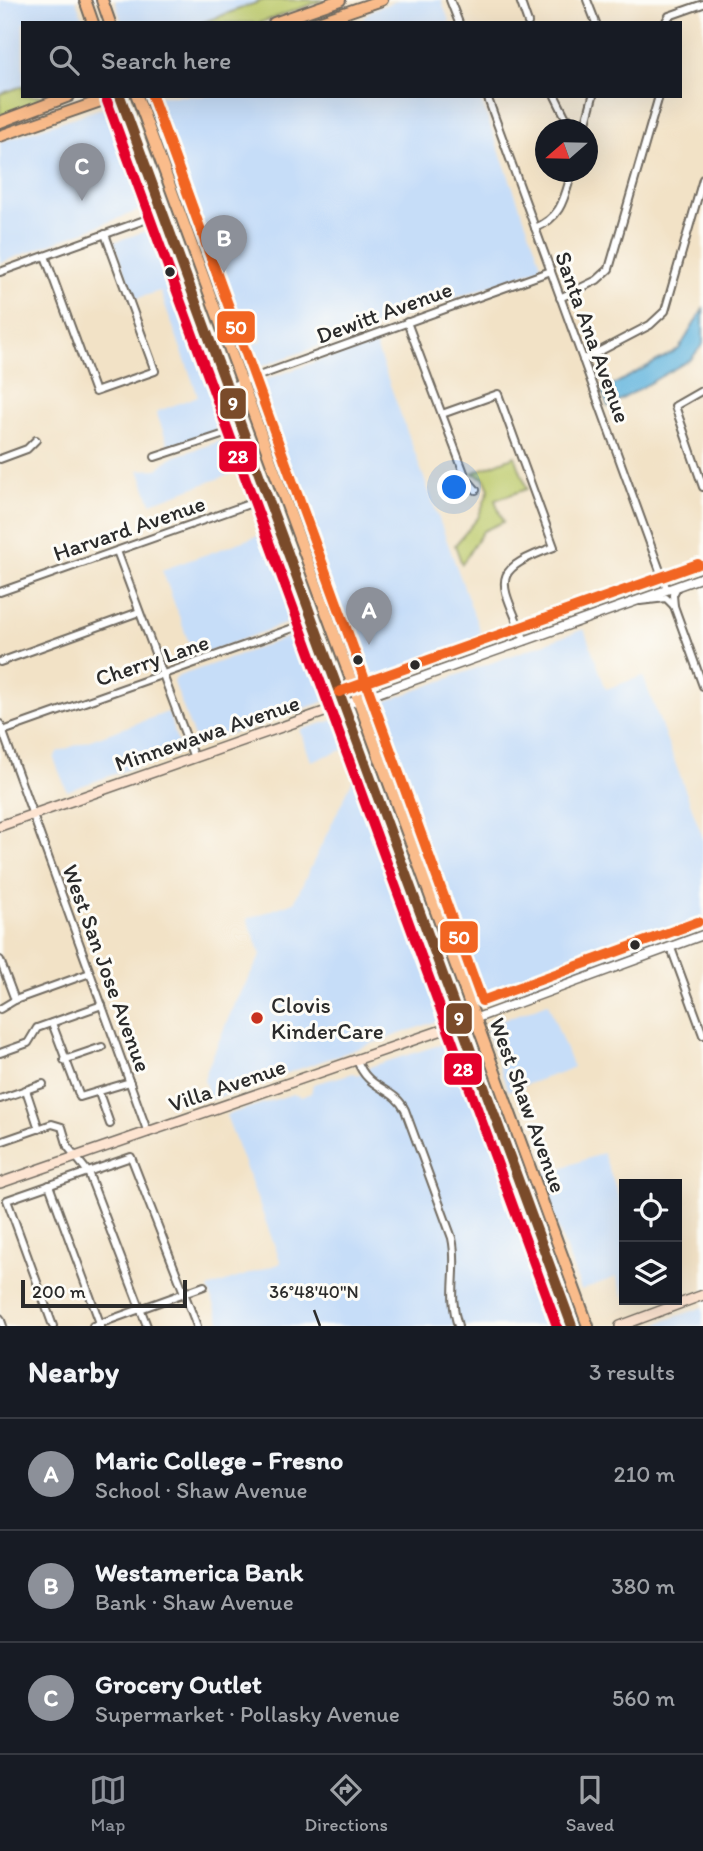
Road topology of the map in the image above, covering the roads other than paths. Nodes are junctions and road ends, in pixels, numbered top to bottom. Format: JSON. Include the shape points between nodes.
{"nodes":[{"id":1,"x":85,"y":0,"type":"edge"},
{"id":2,"x":102,"y":0,"type":"edge"},
{"id":3,"x":340,"y":0,"type":"edge"},
{"id":4,"x":382,"y":0,"type":"edge"},
{"id":5,"x":450,"y":0,"type":"edge"},
{"id":6,"x":520,"y":0,"type":"edge"},
{"id":7,"x":587,"y":0,"type":"edge"},
{"id":8,"x":703,"y":4,"type":"edge"},
{"id":9,"x":92,"y":21,"type":"edge"},
{"id":10,"x":109,"y":21,"type":"edge"},
{"id":11,"x":280,"y":21,"type":"edge"},
{"id":12,"x":321,"y":21,"type":"edge"},
{"id":13,"x":458,"y":21,"type":"edge"},
{"id":14,"x":527,"y":21,"type":"edge"},
{"id":15,"x":595,"y":21,"type":"edge"},
{"id":16,"x":666,"y":21,"type":"edge"},
{"id":17,"x":64,"y":98,"type":"edge"},
{"id":18,"x":108,"y":98,"type":"edge"},
{"id":19,"x":121,"y":98,"type":"edge"},
{"id":20,"x":138,"y":98,"type":"edge"},
{"id":21,"x":487,"y":98,"type":"edge"},
{"id":22,"x":556,"y":98,"type":"edge"},
{"id":23,"x":592,"y":98,"type":"edge"},
{"id":24,"x":658,"y":98,"type":"edge"},
{"id":25,"x":568,"y":119,"type":"edge"},
{"id":26,"x":586,"y":119,"type":"edge"},
{"id":27,"x":0,"y":122,"type":"edge"},
{"id":28,"x":0,"y":136,"type":"edge"},
{"id":29,"x":141,"y":155,"type":"junction"},
{"id":30,"x":703,"y":179,"type":"edge"},
{"id":31,"x":569,"y":182,"type":"edge"},
{"id":32,"x":176,"y":208,"type":"junction"},
{"id":33,"x":164,"y":213,"type":"junction"},
{"id":34,"x":535,"y":228,"type":"junction"},
{"id":35,"x":105,"y":234,"type":"junction"},
{"id":36,"x":45,"y":256,"type":"junction"},
{"id":37,"x":197,"y":267,"type":"junction"},
{"id":38,"x":551,"y":271,"type":"junction"},
{"id":39,"x":0,"y":272,"type":"edge"},
{"id":40,"x":561,"y":299,"type":"junction"},
{"id":41,"x":407,"y":322,"type":"junction"},
{"id":42,"x":583,"y":360,"type":"junction"},
{"id":43,"x":240,"y":382,"type":"junction"},
{"id":44,"x":228,"y":387,"type":"junction"},
{"id":45,"x":703,"y":390,"type":"edge"},
{"id":46,"x":442,"y":414,"type":"junction"},
{"id":47,"x":243,"y":427,"type":"junction"},
{"id":48,"x":36,"y":440,"type":"dead end"},
{"id":49,"x":155,"y":457,"type":"dead end"},
{"id":50,"x":0,"y":459,"type":"edge"},
{"id":51,"x":703,"y":487,"type":"edge"},
{"id":52,"x":279,"y":489,"type":"junction"},
{"id":53,"x":476,"y":489,"type":"dead end"},
{"id":54,"x":269,"y":498,"type":"junction"},
{"id":55,"x":290,"y":519,"type":"junction"},
{"id":56,"x":117,"y":551,"type":"junction"},
{"id":57,"x":703,"y":577,"type":"edge"},
{"id":58,"x":678,"y":586,"type":"junction"},
{"id":59,"x":667,"y":590,"type":"junction"},
{"id":60,"x":0,"y":592,"type":"edge"},
{"id":61,"x":634,"y":601,"type":"junction"},
{"id":62,"x":674,"y":606,"type":"junction"},
{"id":63,"x":139,"y":612,"type":"junction"},
{"id":64,"x":313,"y":621,"type":"junction"},
{"id":65,"x":524,"y":641,"type":"junction"},
{"id":66,"x":0,"y":662,"type":"edge"},
{"id":67,"x":162,"y":675,"type":"junction"},
{"id":68,"x":703,"y":685,"type":"edge"},
{"id":69,"x":358,"y":700,"type":"junction"},
{"id":70,"x":344,"y":705,"type":"junction"},
{"id":71,"x":1,"y":728,"type":"edge"},
{"id":72,"x":194,"y":758,"type":"junction"},
{"id":73,"x":378,"y":796,"type":"junction"},
{"id":74,"x":33,"y":814,"type":"junction"},
{"id":75,"x":0,"y":826,"type":"edge"},
{"id":76,"x":415,"y":860,"type":"junction"},
{"id":77,"x":405,"y":868,"type":"junction"},
{"id":78,"x":438,"y":920,"type":"junction"},
{"id":79,"x":703,"y":935,"type":"edge"},
{"id":80,"x":671,"y":948,"type":"junction"},
{"id":81,"x":0,"y":960,"type":"edge"},
{"id":82,"x":90,"y":973,"type":"junction"},
{"id":83,"x":15,"y":1000,"type":"junction"},
{"id":84,"x":102,"y":1005,"type":"junction"},
{"id":85,"x":0,"y":1009,"type":"edge"},
{"id":86,"x":474,"y":1019,"type":"junction"},
{"id":87,"x":52,"y":1023,"type":"junction"},
{"id":88,"x":460,"y":1024,"type":"junction"},
{"id":89,"x":703,"y":1035,"type":"edge"},
{"id":90,"x":102,"y":1047,"type":"dead end"},
{"id":91,"x":0,"y":1054,"type":"edge"},
{"id":92,"x":64,"y":1060,"type":"junction"},
{"id":93,"x":357,"y":1060,"type":"junction"},
{"id":94,"x":130,"y":1082,"type":"junction"},
{"id":95,"x":43,"y":1084,"type":"dead end"},
{"id":96,"x":26,"y":1090,"type":"junction"},
{"id":97,"x":99,"y":1093,"type":"junction"},
{"id":98,"x":0,"y":1099,"type":"edge"},
{"id":99,"x":110,"y":1124,"type":"dead end"},
{"id":100,"x":39,"y":1129,"type":"junction"},
{"id":101,"x":148,"y":1133,"type":"junction"},
{"id":102,"x":1,"y":1139,"type":"edge"},
{"id":103,"x":79,"y":1157,"type":"junction"},
{"id":104,"x":88,"y":1172,"type":"junction"},
{"id":105,"x":520,"y":1182,"type":"junction"},
{"id":106,"x":0,"y":1183,"type":"edge"},
{"id":107,"x":49,"y":1185,"type":"junction"},
{"id":108,"x":552,"y":1232,"type":"junction"},
{"id":109,"x":204,"y":1286,"type":"dead end"},
{"id":110,"x":185,"y":1293,"type":"junction"},
{"id":111,"x":703,"y":1295,"type":"edge"},
{"id":112,"x":140,"y":1309,"type":"junction"},
{"id":113,"x":0,"y":1318,"type":"edge"},
{"id":114,"x":101,"y":1325,"type":"edge"},
{"id":115,"x":3,"y":1326,"type":"edge"},
{"id":116,"x":53,"y":1326,"type":"edge"},
{"id":117,"x":93,"y":1326,"type":"edge"},
{"id":118,"x":147,"y":1326,"type":"edge"},
{"id":119,"x":197,"y":1326,"type":"edge"},
{"id":120,"x":458,"y":1326,"type":"edge"},
{"id":121,"x":572,"y":1326,"type":"edge"},
{"id":122,"x":589,"y":1326,"type":"edge"},
{"id":123,"x":620,"y":1326,"type":"edge"}],
"edges":[{"from":1,"to":9,"type":"main road"},
{"from":2,"to":10,"type":"main road"},
{"from":3,"to":11,"type":"main road"},
{"from":4,"to":12,"type":"main road"},
{"from":5,"to":13,"type":"street"},
{"from":6,"to":14,"type":"street"},
{"from":7,"to":15,"type":"street"},
{"from":8,"to":16,"type":"street"},
{"from":17,"to":27,"type":"main road"},
{"from":18,"to":28,"type":"main road"},
{"from":19,"to":29,"type":"main road"},
{"from":20,"to":32,"type":"main road"},
{"from":21,"to":34,"type":"street","name":"Santa Ana Avenue"},
{"from":22,"to":25,"type":"street"},
{"from":23,"to":26,"type":"street"},
{"from":24,"to":40,"type":"street","via":[[609,269]]},
{"from":29,"to":32,"type":"main road","via":[[169,205]]},
{"from":29,"to":33,"type":"main road"},
{"from":30,"to":42,"type":"street","via":[[664,311],[650,325]]},
{"from":31,"to":34,"type":"street","via":[[559,212]]},
{"from":32,"to":37,"type":"main road"},
{"from":33,"to":35,"type":"street"},
{"from":33,"to":37,"type":"main road","via":[[172,214],[190,264]]},
{"from":33,"to":44,"type":"main road"},
{"from":34,"to":38,"type":"street","name":"Santa Ana Avenue"},
{"from":35,"to":36,"type":"street"},
{"from":35,"to":36,"type":"street","via":[[155,371],[95,393]]},
{"from":36,"to":39,"type":"street"},
{"from":37,"to":43,"type":"main road"},
{"from":38,"to":40,"type":"street","name":"Santa Ana Avenue"},
{"from":38,"to":41,"type":"street","name":"Dewitt Avenue"},
{"from":40,"to":42,"type":"street","name":"Santa Ana Avenue"},
{"from":41,"to":43,"type":"street","name":"Dewitt Avenue"},
{"from":41,"to":46,"type":"street"},
{"from":42,"to":59,"type":"street","name":"Santa Ana Avenue"},
{"from":43,"to":44,"type":"street","name":"Dewitt Avenue"},
{"from":43,"to":52,"type":"main road"},
{"from":44,"to":47,"type":"main road"},
{"from":45,"to":51,"type":"street","via":[[675,406]]},
{"from":46,"to":53,"type":"street","via":[[466,478]]},
{"from":46,"to":65,"type":"street","via":[[498,394],[554,547],[518,560],[504,580]]},
{"from":47,"to":49,"type":"street"},
{"from":47,"to":52,"type":"main road","via":[[271,486]]},
{"from":47,"to":54,"type":"main road","name":"West Shaw Avenue"},
{"from":48,"to":50,"type":"street","via":[[27,449]]},
{"from":52,"to":55,"type":"main road","name":"West Shaw Avenue"},
{"from":54,"to":55,"type":"main road","via":[[275,498],[283,517]]},
{"from":54,"to":56,"type":"street","name":"Harvard Avenue"},
{"from":54,"to":64,"type":"main road","name":"West Shaw Avenue"},
{"from":55,"to":69,"type":"main road","name":"West Shaw Avenue"},
{"from":56,"to":60,"type":"street","name":"Harvard Avenue"},
{"from":56,"to":63,"type":"street"},
{"from":57,"to":58,"type":"street","name":"Minnewawa Avenue"},
{"from":58,"to":59,"type":"street","name":"Minnewawa Avenue"},
{"from":58,"to":62,"type":"street"},
{"from":59,"to":61,"type":"street","name":"Minnewawa Avenue"},
{"from":61,"to":62,"type":"street","via":[[666,598]]},
{"from":61,"to":65,"type":"street","name":"Minnewawa Avenue"},
{"from":62,"to":68,"type":"street"},
{"from":63,"to":66,"type":"street"},
{"from":63,"to":67,"type":"street"},
{"from":64,"to":67,"type":"street","name":"Cherry Lane"},
{"from":64,"to":70,"type":"main road","name":"West Shaw Avenue"},
{"from":65,"to":69,"type":"street","name":"Minnewawa Avenue"},
{"from":67,"to":71,"type":"street","name":"Cherry Lane"},
{"from":67,"to":72,"type":"street"},
{"from":69,"to":70,"type":"street","name":"Minnewawa Avenue"},
{"from":69,"to":76,"type":"main road","name":"West Shaw Avenue"},
{"from":70,"to":72,"type":"main road","name":"Minnewawa Avenue"},
{"from":70,"to":73,"type":"main road","name":"West Shaw Avenue"},
{"from":71,"to":74,"type":"street","name":"West San Jose Avenue"},
{"from":72,"to":74,"type":"main road","name":"Minnewawa Avenue"},
{"from":73,"to":76,"type":"main road","via":[[387,803],[407,856]]},
{"from":73,"to":77,"type":"main road","name":"West Shaw Avenue"},
{"from":74,"to":75,"type":"main road","name":"Minnewawa Avenue"},
{"from":74,"to":82,"type":"street","name":"West San Jose Avenue"},
{"from":76,"to":78,"type":"main road","name":"West Shaw Avenue"},
{"from":77,"to":78,"type":"main road","via":[[413,870],[429,915]]},
{"from":77,"to":88,"type":"main road","name":"West Shaw Avenue"},
{"from":78,"to":86,"type":"main road","name":"West Shaw Avenue"},
{"from":79,"to":80,"type":"street","name":"Villa Avenue"},
{"from":80,"to":86,"type":"street","name":"Villa Avenue"},
{"from":80,"to":89,"type":"street"},
{"from":81,"to":83,"type":"street"},
{"from":82,"to":83,"type":"street"},
{"from":82,"to":84,"type":"street","name":"West San Jose Avenue"},
{"from":83,"to":85,"type":"street"},
{"from":84,"to":87,"type":"street"},
{"from":84,"to":94,"type":"street","name":"West San Jose Avenue"},
{"from":86,"to":88,"type":"main road","name":"Villa Avenue"},
{"from":86,"to":108,"type":"main road","name":"West Shaw Avenue"},
{"from":87,"to":91,"type":"street","via":[[34,1030],[25,1045]]},
{"from":87,"to":92,"type":"street"},
{"from":88,"to":93,"type":"main road","name":"Villa Avenue"},
{"from":88,"to":105,"type":"main road","name":"West Shaw Avenue"},
{"from":90,"to":92,"type":"street"},
{"from":92,"to":97,"type":"street","via":[[80,1097]]},
{"from":93,"to":101,"type":"main road","name":"Villa Avenue"},
{"from":93,"to":120,"type":"street","via":[[366,1079],[398,1099],[405,1110],[452,1238],[451,1299]]},
{"from":94,"to":97,"type":"street"},
{"from":94,"to":101,"type":"street","name":"West San Jose Avenue"},
{"from":95,"to":96,"type":"street"},
{"from":96,"to":98,"type":"street"},
{"from":96,"to":100,"type":"street"},
{"from":97,"to":99,"type":"street"},
{"from":100,"to":102,"type":"street"},
{"from":100,"to":103,"type":"street","via":[[52,1124],[62,1127],[68,1147]]},
{"from":101,"to":103,"type":"main road","name":"Villa Avenue"},
{"from":103,"to":104,"type":"street"},
{"from":103,"to":106,"type":"main road","name":"Villa Avenue"},
{"from":104,"to":107,"type":"street"},
{"from":104,"to":110,"type":"street","via":[[131,1157]]},
{"from":104,"to":112,"type":"street"},
{"from":105,"to":108,"type":"main road","via":[[530,1188],[544,1227]]},
{"from":105,"to":121,"type":"main road","name":"West Shaw Avenue"},
{"from":107,"to":114,"type":"street"},
{"from":107,"to":116,"type":"street","via":[[7,1200]]},
{"from":108,"to":122,"type":"main road","name":"West Shaw Avenue"},
{"from":109,"to":110,"type":"street"},
{"from":110,"to":112,"type":"street"},
{"from":110,"to":119,"type":"street"},
{"from":111,"to":123,"type":"main road"},
{"from":112,"to":114,"type":"street"},
{"from":112,"to":118,"type":"street"},
{"from":113,"to":115,"type":"street"},
{"from":114,"to":117,"type":"street"}]}
